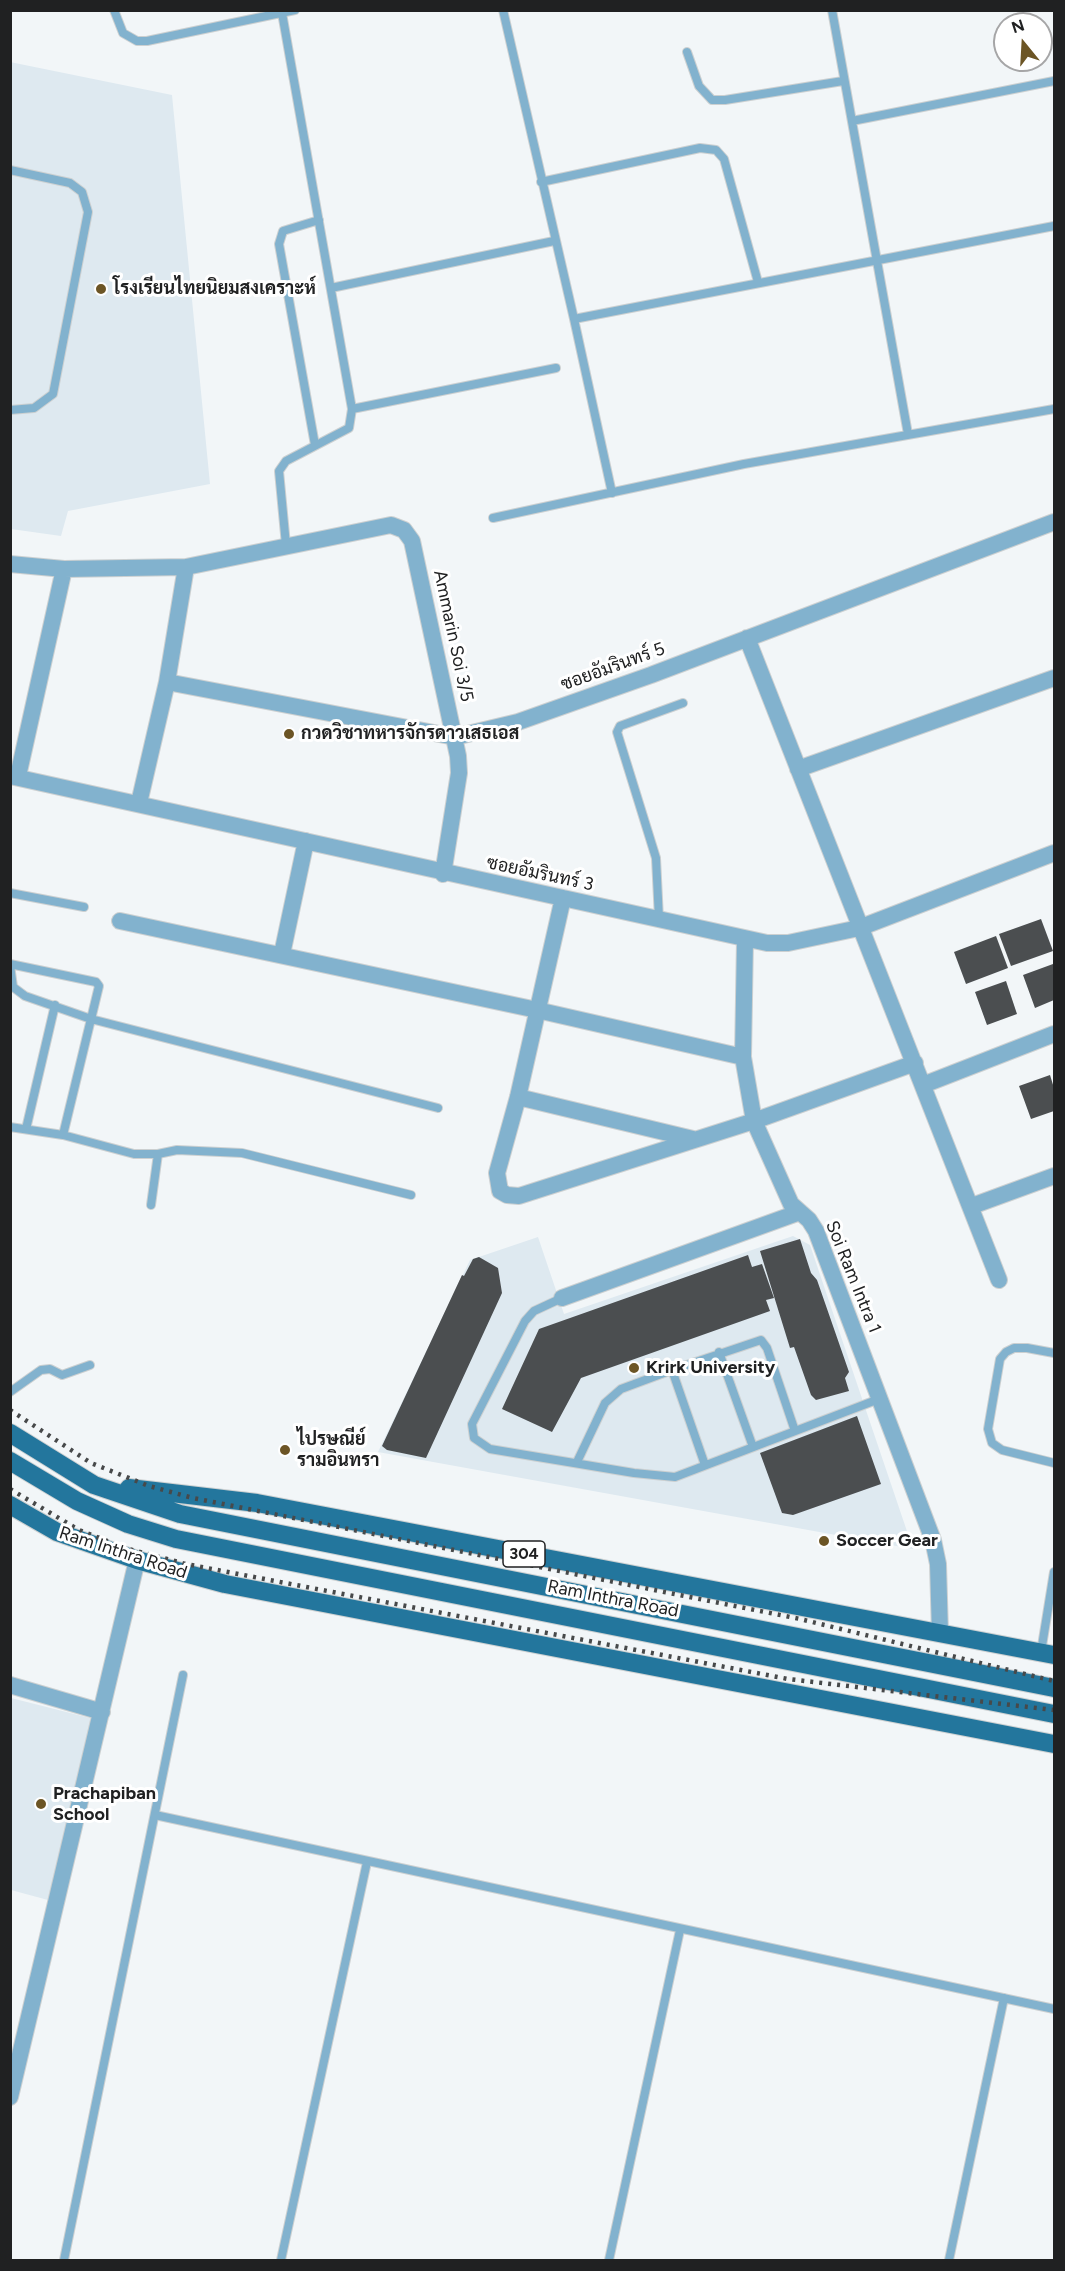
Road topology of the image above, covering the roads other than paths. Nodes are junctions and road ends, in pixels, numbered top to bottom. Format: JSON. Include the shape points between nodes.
{"nodes":[{"id":1,"x":114,"y":10,"type":"edge"},
{"id":2,"x":295,"y":10,"type":"edge"},
{"id":3,"x":503,"y":10,"type":"edge"},
{"id":4,"x":832,"y":10,"type":"edge"},
{"id":5,"x":282,"y":13,"type":"junction"},
{"id":6,"x":687,"y":52,"type":"dead end"},
{"id":7,"x":843,"y":81,"type":"junction"},
{"id":8,"x":1054,"y":81,"type":"edge"},
{"id":9,"x":852,"y":121,"type":"junction"},
{"id":10,"x":10,"y":170,"type":"edge"},
{"id":11,"x":541,"y":182,"type":"junction"},
{"id":12,"x":319,"y":220,"type":"junction"},
{"id":13,"x":1054,"y":226,"type":"edge"},
{"id":14,"x":554,"y":241,"type":"junction"},
{"id":15,"x":875,"y":259,"type":"junction"},
{"id":16,"x":758,"y":282,"type":"junction"},
{"id":17,"x":331,"y":288,"type":"junction"},
{"id":18,"x":574,"y":320,"type":"junction"},
{"id":19,"x":556,"y":368,"type":"dead end"},
{"id":20,"x":352,"y":409,"type":"junction"},
{"id":21,"x":1054,"y":409,"type":"edge"},
{"id":22,"x":10,"y":410,"type":"edge"},
{"id":23,"x":908,"y":434,"type":"junction"},
{"id":24,"x":315,"y":445,"type":"junction"},
{"id":25,"x":612,"y":494,"type":"junction"},
{"id":26,"x":493,"y":518,"type":"dead end"},
{"id":27,"x":1054,"y":522,"type":"edge"},
{"id":28,"x":286,"y":545,"type":"junction"},
{"id":29,"x":10,"y":564,"type":"edge"},
{"id":30,"x":186,"y":567,"type":"junction"},
{"id":31,"x":64,"y":569,"type":"junction"},
{"id":32,"x":747,"y":638,"type":"junction"},
{"id":33,"x":1054,"y":678,"type":"edge"},
{"id":34,"x":167,"y":682,"type":"junction"},
{"id":35,"x":682,"y":703,"type":"dead end"},
{"id":36,"x":454,"y":737,"type":"junction"},
{"id":37,"x":798,"y":769,"type":"junction"},
{"id":38,"x":14,"y":776,"type":"edge"},
{"id":39,"x":139,"y":803,"type":"junction"},
{"id":40,"x":306,"y":840,"type":"junction"},
{"id":41,"x":1054,"y":853,"type":"edge"},
{"id":42,"x":443,"y":874,"type":"junction"},
{"id":43,"x":10,"y":894,"type":"edge"},
{"id":44,"x":563,"y":898,"type":"junction"},
{"id":45,"x":84,"y":907,"type":"dead end"},
{"id":46,"x":659,"y":919,"type":"junction"},
{"id":47,"x":120,"y":921,"type":"dead end"},
{"id":48,"x":859,"y":928,"type":"junction"},
{"id":49,"x":745,"y":939,"type":"junction"},
{"id":50,"x":282,"y":954,"type":"junction"},
{"id":51,"x":10,"y":964,"type":"edge"},
{"id":52,"x":55,"y":1005,"type":"junction"},
{"id":53,"x":537,"y":1010,"type":"junction"},
{"id":54,"x":91,"y":1018,"type":"junction"},
{"id":55,"x":1054,"y":1034,"type":"edge"},
{"id":56,"x":743,"y":1057,"type":"junction"},
{"id":57,"x":915,"y":1063,"type":"junction"},
{"id":58,"x":923,"y":1085,"type":"junction"},
{"id":59,"x":518,"y":1097,"type":"junction"},
{"id":60,"x":438,"y":1108,"type":"dead end"},
{"id":61,"x":754,"y":1121,"type":"junction"},
{"id":62,"x":10,"y":1127,"type":"edge"},
{"id":63,"x":26,"y":1129,"type":"junction"},
{"id":64,"x":63,"y":1135,"type":"junction"},
{"id":65,"x":694,"y":1140,"type":"junction"},
{"id":66,"x":158,"y":1154,"type":"junction"},
{"id":67,"x":1054,"y":1176,"type":"edge"},
{"id":68,"x":411,"y":1195,"type":"dead end"},
{"id":69,"x":152,"y":1205,"type":"dead end"},
{"id":70,"x":972,"y":1206,"type":"junction"},
{"id":71,"x":800,"y":1212,"type":"junction"},
{"id":72,"x":999,"y":1280,"type":"dead end"},
{"id":73,"x":562,"y":1298,"type":"joint"},
{"id":74,"x":719,"y":1352,"type":"junction"},
{"id":75,"x":1054,"y":1353,"type":"edge"},
{"id":76,"x":90,"y":1365,"type":"dead end"},
{"id":77,"x":672,"y":1370,"type":"junction"},
{"id":78,"x":10,"y":1392,"type":"edge"},
{"id":79,"x":879,"y":1399,"type":"junction"},
{"id":80,"x":10,"y":1417,"type":"edge"},
{"id":81,"x":795,"y":1431,"type":"junction"},
{"id":82,"x":10,"y":1433,"type":"edge"},
{"id":83,"x":753,"y":1447,"type":"junction"},
{"id":84,"x":10,"y":1461,"type":"edge"},
{"id":85,"x":577,"y":1462,"type":"junction"},
{"id":86,"x":1054,"y":1463,"type":"edge"},
{"id":87,"x":705,"y":1465,"type":"junction"},
{"id":88,"x":10,"y":1505,"type":"edge"},
{"id":89,"x":137,"y":1560,"type":"junction"},
{"id":90,"x":1054,"y":1572,"type":"edge"},
{"id":91,"x":1051,"y":1619,"type":"edge"},
{"id":92,"x":940,"y":1633,"type":"junction"},
{"id":93,"x":1047,"y":1654,"type":"edge"},
{"id":94,"x":183,"y":1675,"type":"dead end"},
{"id":95,"x":10,"y":1685,"type":"edge"},
{"id":96,"x":1054,"y":1688,"type":"edge"},
{"id":97,"x":102,"y":1712,"type":"junction"},
{"id":98,"x":1054,"y":1714,"type":"edge"},
{"id":99,"x":1054,"y":1744,"type":"edge"},
{"id":100,"x":155,"y":1815,"type":"junction"},
{"id":101,"x":367,"y":1862,"type":"junction"},
{"id":102,"x":680,"y":1930,"type":"junction"},
{"id":103,"x":1004,"y":1998,"type":"junction"},
{"id":104,"x":1054,"y":2009,"type":"edge"},
{"id":105,"x":10,"y":2097,"type":"edge"},
{"id":106,"x":64,"y":2260,"type":"edge"},
{"id":107,"x":281,"y":2260,"type":"edge"},
{"id":108,"x":609,"y":2260,"type":"edge"},
{"id":109,"x":949,"y":2260,"type":"edge"}],
"edges":[{"from":1,"to":5,"type":"lane","via":[[123,33],[137,41]]},
{"from":2,"to":5,"type":"lane"},
{"from":3,"to":11,"type":"lane"},
{"from":4,"to":7,"type":"lane"},
{"from":5,"to":12,"type":"lane"},
{"from":6,"to":7,"type":"lane","via":[[699,86],[712,100]]},
{"from":7,"to":9,"type":"lane"},
{"from":8,"to":9,"type":"lane"},
{"from":9,"to":15,"type":"lane"},
{"from":10,"to":22,"type":"lane","via":[[70,183],[82,192],[88,212],[53,394],[34,408]]},
{"from":11,"to":14,"type":"lane"},
{"from":11,"to":16,"type":"lane","via":[[700,148],[716,150],[724,159]]},
{"from":12,"to":17,"type":"lane"},
{"from":12,"to":24,"type":"lane","via":[[283,231],[279,244]]},
{"from":13,"to":15,"type":"lane"},
{"from":14,"to":17,"type":"lane"},
{"from":14,"to":18,"type":"lane"},
{"from":15,"to":16,"type":"lane"},
{"from":15,"to":23,"type":"lane"},
{"from":16,"to":18,"type":"lane"},
{"from":17,"to":20,"type":"lane"},
{"from":18,"to":25,"type":"lane"},
{"from":19,"to":20,"type":"lane"},
{"from":20,"to":24,"type":"lane","via":[[349,428]]},
{"from":21,"to":23,"type":"lane"},
{"from":23,"to":25,"type":"lane","via":[[744,464]]},
{"from":24,"to":28,"type":"lane","via":[[286,461],[279,471]]},
{"from":25,"to":26,"type":"lane"},
{"from":27,"to":32,"type":"street","name":"ซอยอัมรินทร์ 5"},
{"from":28,"to":30,"type":"street"},
{"from":28,"to":36,"type":"street","name":"Ammarin Soi 3/5","via":[[391,525],[404,530],[412,542]]},
{"from":29,"to":31,"type":"street"},
{"from":30,"to":31,"type":"street"},
{"from":30,"to":34,"type":"street"},
{"from":31,"to":38,"type":"street"},
{"from":32,"to":36,"type":"street","name":"ซอยอัมรินทร์ 5","via":[[518,722]]},
{"from":32,"to":37,"type":"street"},
{"from":33,"to":37,"type":"street"},
{"from":34,"to":36,"type":"street","name":"ซอยอัมรินทร์ 5"},
{"from":34,"to":39,"type":"street"},
{"from":35,"to":46,"type":"lane","via":[[620,726],[617,732],[656,858]]},
{"from":36,"to":42,"type":"street","name":"Ammarin Soi 3/5","via":[[459,773]]},
{"from":37,"to":48,"type":"street"},
{"from":38,"to":39,"type":"street","name":"ซอยอัมรินทร์ 3"},
{"from":39,"to":40,"type":"street","name":"ซอยอัมรินทร์ 3"},
{"from":40,"to":42,"type":"street","name":"ซอยอัมรินทร์ 3"},
{"from":40,"to":50,"type":"street"},
{"from":41,"to":48,"type":"street","name":"ซอยอัมรินทร์ 3"},
{"from":42,"to":44,"type":"street","name":"ซอยอัมรินทร์ 3"},
{"from":43,"to":45,"type":"lane"},
{"from":44,"to":46,"type":"street","name":"ซอยอัมรินทร์ 3"},
{"from":44,"to":53,"type":"street"},
{"from":46,"to":49,"type":"street","name":"ซอยอัมรินทร์ 3"},
{"from":47,"to":50,"type":"street"},
{"from":48,"to":49,"type":"street","name":"ซอยอัมรินทร์ 3","via":[[788,943]]},
{"from":48,"to":57,"type":"street"},
{"from":49,"to":56,"type":"street","name":"Soi Ram Intra 1"},
{"from":50,"to":53,"type":"street"},
{"from":51,"to":52,"type":"lane","via":[[16,991]]},
{"from":51,"to":54,"type":"lane","via":[[96,982],[99,989]]},
{"from":52,"to":54,"type":"lane"},
{"from":52,"to":63,"type":"lane"},
{"from":53,"to":56,"type":"street"},
{"from":53,"to":59,"type":"street"},
{"from":54,"to":60,"type":"lane"},
{"from":54,"to":64,"type":"lane"},
{"from":55,"to":58,"type":"street"},
{"from":56,"to":61,"type":"street","name":"Soi Ram Intra 1"},
{"from":57,"to":58,"type":"street"},
{"from":57,"to":61,"type":"street"},
{"from":58,"to":70,"type":"street"},
{"from":59,"to":65,"type":"street"},
{"from":59,"to":65,"type":"street","via":[[497,1173],[500,1191],[507,1195],[519,1196]]},
{"from":61,"to":65,"type":"street"},
{"from":61,"to":71,"type":"street","name":"Soi Ram Intra 1","via":[[791,1204]]},
{"from":62,"to":63,"type":"lane"},
{"from":63,"to":64,"type":"lane"},
{"from":64,"to":66,"type":"lane","via":[[134,1154]]},
{"from":66,"to":68,"type":"lane","via":[[177,1150],[242,1153]]},
{"from":66,"to":69,"type":"lane"},
{"from":67,"to":70,"type":"street"},
{"from":70,"to":72,"type":"street"},
{"from":71,"to":73,"type":"street"},
{"from":71,"to":79,"type":"street","name":"Soi Ram Intra 1","via":[[816,1231]]},
{"from":73,"to":85,"type":"lane","via":[[534,1311],[525,1321],[472,1424],[474,1438],[490,1449]]},
{"from":74,"to":77,"type":"lane"},
{"from":74,"to":81,"type":"lane","via":[[760,1340],[767,1348]]},
{"from":74,"to":83,"type":"lane"},
{"from":75,"to":86,"type":"lane","via":[[1021,1348],[1006,1352],[1000,1359],[988,1429],[992,1443],[1002,1450]]},
{"from":76,"to":78,"type":"lane","via":[[62,1375],[50,1369],[41,1370]]},
{"from":77,"to":85,"type":"lane","via":[[621,1389],[605,1403]]},
{"from":77,"to":87,"type":"lane"},
{"from":79,"to":81,"type":"lane"},
{"from":79,"to":92,"type":"street","name":"Soi Ram Intra 1","via":[[933,1540],[938,1564]]},
{"from":80,"to":92,"type":"main road","name":"Ram Inthra Road","number":"304","via":[[79,1469],[134,1490],[257,1503]]},
{"from":81,"to":83,"type":"lane"},
{"from":82,"to":96,"type":"main road","name":"Ram Inthra Road","number":"304","via":[[94,1485],[180,1514]]},
{"from":83,"to":87,"type":"lane"},
{"from":84,"to":98,"type":"main road","name":"Ram Inthra Road","via":[[77,1501],[128,1524],[176,1539]]},
{"from":85,"to":87,"type":"lane","via":[[675,1477]]},
{"from":88,"to":89,"type":"main road","name":"Ram Inthra Road","via":[[57,1532]]},
{"from":89,"to":97,"type":"street"},
{"from":89,"to":99,"type":"main road","name":"Ram Inthra Road","via":[[273,1595]]},
{"from":90,"to":91,"type":"lane"},
{"from":91,"to":93,"type":"lane"},
{"from":92,"to":93,"type":"main road","name":"Ram Inthra Road","number":"304"},
{"from":94,"to":100,"type":"lane"},
{"from":95,"to":97,"type":"street"},
{"from":97,"to":105,"type":"street"},
{"from":100,"to":101,"type":"lane"},
{"from":100,"to":106,"type":"lane"},
{"from":101,"to":102,"type":"lane"},
{"from":101,"to":107,"type":"lane"},
{"from":102,"to":103,"type":"lane"},
{"from":102,"to":108,"type":"lane"},
{"from":103,"to":104,"type":"lane"},
{"from":103,"to":109,"type":"lane"}]}
